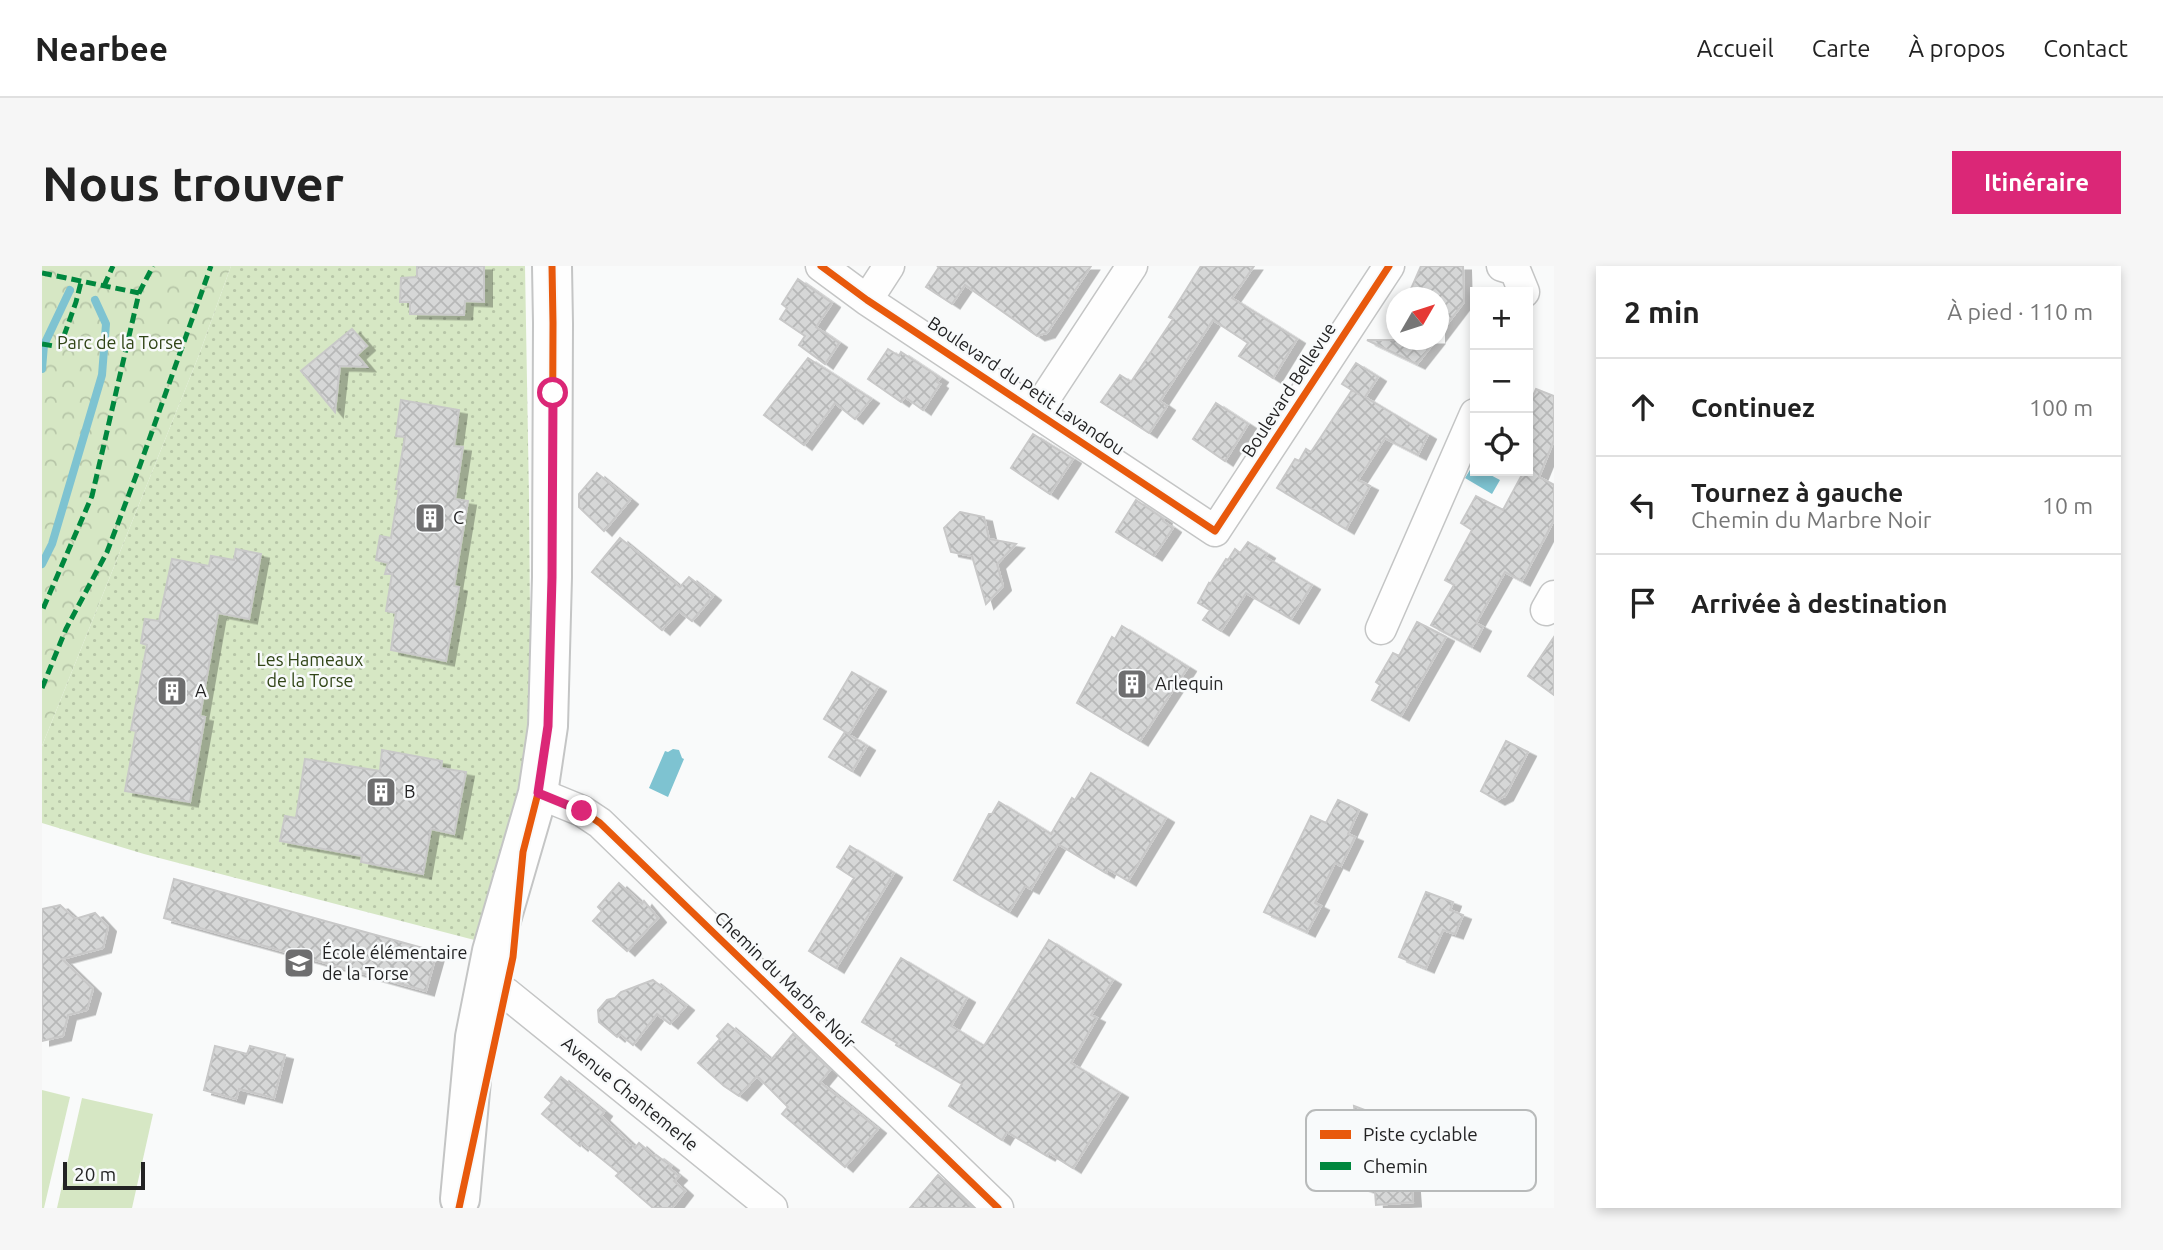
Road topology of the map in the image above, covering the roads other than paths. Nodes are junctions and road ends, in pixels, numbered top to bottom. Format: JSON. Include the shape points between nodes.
{"nodes":[{"id":1,"x":552,"y":266,"type":"edge"},
{"id":2,"x":821,"y":266,"type":"edge"},
{"id":3,"x":889,"y":266,"type":"edge"},
{"id":4,"x":1132,"y":266,"type":"edge"},
{"id":5,"x":1389,"y":266,"type":"edge"},
{"id":6,"x":1502,"y":266,"type":"edge"},
{"id":7,"x":1522,"y":287,"type":"edge"},
{"id":8,"x":867,"y":300,"type":"junction"},
{"id":9,"x":1037,"y":412,"type":"junction"},
{"id":10,"x":1470,"y":425,"type":"edge"},
{"id":11,"x":1215,"y":531,"type":"joint"},
{"id":12,"x":1381,"y":629,"type":"dead end"},
{"id":13,"x":538,"y":793,"type":"junction"},
{"id":14,"x":495,"y":990,"type":"junction"},
{"id":15,"x":460,"y":1204,"type":"edge"},
{"id":16,"x":772,"y":1208,"type":"edge"},
{"id":17,"x":998,"y":1208,"type":"edge"}],
"edges":[{"from":1,"to":13,"type":"street","via":[[552,577],[548,726]]},
{"from":2,"to":8,"type":"street","name":"Boulevard du Petit Lavandou"},
{"from":3,"to":8,"type":"street"},
{"from":4,"to":9,"type":"street"},
{"from":5,"to":11,"type":"street","name":"Boulevard Bellevue"},
{"from":6,"to":7,"type":"street","via":[[1515,271]]},
{"from":8,"to":9,"type":"street","name":"Boulevard du Petit Lavandou"},
{"from":9,"to":11,"type":"street","name":"Boulevard du Petit Lavandou"},
{"from":10,"to":12,"type":"street"},
{"from":13,"to":14,"type":"street","via":[[523,852],[513,957]]},
{"from":13,"to":17,"type":"street","name":"Chemin du Marbre Noir","via":[[600,823]]},
{"from":14,"to":15,"type":"street"},
{"from":14,"to":16,"type":"street","name":"Avenue Chantemerle"}]}
